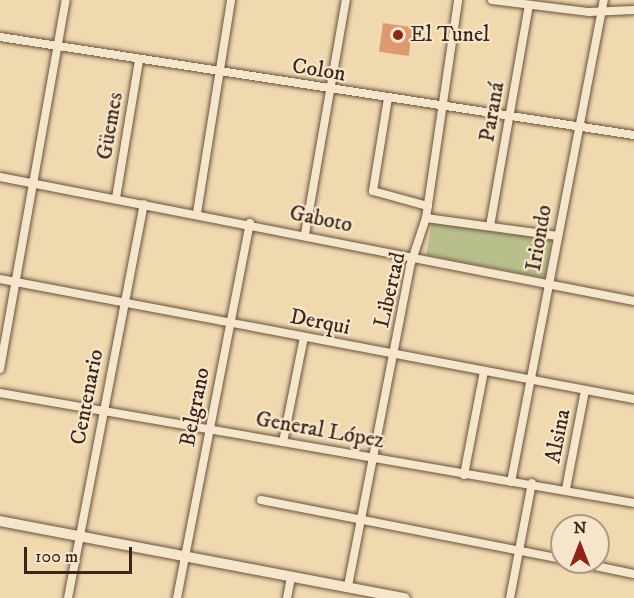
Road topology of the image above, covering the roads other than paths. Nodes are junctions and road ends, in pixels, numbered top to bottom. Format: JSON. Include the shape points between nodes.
{"nodes":[{"id":1,"x":66,"y":0,"type":"edge"},
{"id":2,"x":231,"y":0,"type":"edge"},
{"id":3,"x":346,"y":0,"type":"edge"},
{"id":4,"x":459,"y":0,"type":"edge"},
{"id":5,"x":492,"y":0,"type":"edge"},
{"id":6,"x":604,"y":0,"type":"edge"},
{"id":7,"x":529,"y":5,"type":"junction"},
{"id":8,"x":602,"y":9,"type":"junction"},
{"id":9,"x":634,"y":10,"type":"edge"},
{"id":10,"x":0,"y":37,"type":"edge"},
{"id":11,"x":58,"y":47,"type":"junction"},
{"id":12,"x":139,"y":60,"type":"junction"},
{"id":13,"x":219,"y":73,"type":"junction"},
{"id":14,"x":332,"y":90,"type":"junction"},
{"id":15,"x":388,"y":98,"type":"junction"},
{"id":16,"x":443,"y":107,"type":"junction"},
{"id":17,"x":510,"y":117,"type":"junction"},
{"id":18,"x":578,"y":126,"type":"junction"},
{"id":19,"x":634,"y":135,"type":"edge"},
{"id":20,"x":0,"y":177,"type":"edge"},
{"id":21,"x":34,"y":183,"type":"junction"},
{"id":22,"x":116,"y":198,"type":"junction"},
{"id":23,"x":144,"y":204,"type":"junction"},
{"id":24,"x":428,"y":206,"type":"junction"},
{"id":25,"x":197,"y":213,"type":"junction"},
{"id":26,"x":426,"y":218,"type":"junction"},
{"id":27,"x":250,"y":223,"type":"junction"},
{"id":28,"x":490,"y":226,"type":"junction"},
{"id":29,"x":305,"y":234,"type":"junction"},
{"id":30,"x":558,"y":236,"type":"junction"},
{"id":31,"x":415,"y":257,"type":"junction"},
{"id":32,"x":0,"y":279,"type":"edge"},
{"id":33,"x":16,"y":282,"type":"junction"},
{"id":34,"x":549,"y":284,"type":"junction"},
{"id":35,"x":634,"y":302,"type":"edge"},
{"id":36,"x":124,"y":303,"type":"junction"},
{"id":37,"x":231,"y":323,"type":"junction"},
{"id":38,"x":303,"y":337,"type":"junction"},
{"id":39,"x":393,"y":354,"type":"junction"},
{"id":40,"x":0,"y":369,"type":"edge"},
{"id":41,"x":484,"y":371,"type":"junction"},
{"id":42,"x":532,"y":380,"type":"junction"},
{"id":43,"x":585,"y":390,"type":"junction"},
{"id":44,"x":0,"y":393,"type":"edge"},
{"id":45,"x":634,"y":399,"type":"edge"},
{"id":46,"x":102,"y":412,"type":"junction"},
{"id":47,"x":208,"y":430,"type":"junction"},
{"id":48,"x":283,"y":442,"type":"junction"},
{"id":49,"x":373,"y":458,"type":"junction"},
{"id":50,"x":464,"y":475,"type":"junction"},
{"id":51,"x":511,"y":482,"type":"junction"},
{"id":52,"x":532,"y":483,"type":"junction"},
{"id":53,"x":566,"y":489,"type":"junction"},
{"id":54,"x":261,"y":500,"type":"dead end"},
{"id":55,"x":634,"y":503,"type":"edge"},
{"id":56,"x":361,"y":520,"type":"junction"},
{"id":57,"x":0,"y":521,"type":"edge"},
{"id":58,"x":79,"y":536,"type":"junction"},
{"id":59,"x":519,"y":551,"type":"junction"},
{"id":60,"x":185,"y":556,"type":"junction"},
{"id":61,"x":550,"y":557,"type":"edge"},
{"id":62,"x":610,"y":569,"type":"edge"},
{"id":63,"x":634,"y":574,"type":"edge"},
{"id":64,"x":291,"y":577,"type":"junction"},
{"id":65,"x":348,"y":586,"type":"junction"},
{"id":66,"x":68,"y":598,"type":"edge"},
{"id":67,"x":177,"y":598,"type":"edge"},
{"id":68,"x":287,"y":598,"type":"edge"},
{"id":69,"x":402,"y":598,"type":"edge"},
{"id":70,"x":510,"y":598,"type":"edge"}],
"edges":[{"from":1,"to":11,"type":"street"},
{"from":2,"to":13,"type":"street"},
{"from":3,"to":14,"type":"street"},
{"from":4,"to":16,"type":"street","name":"Libertad"},
{"from":5,"to":7,"type":"street"},
{"from":6,"to":8,"type":"street","name":"Iriondo"},
{"from":7,"to":8,"type":"street"},
{"from":7,"to":17,"type":"street","name":"Paraná"},
{"from":8,"to":9,"type":"street"},
{"from":8,"to":18,"type":"street","name":"Iriondo"},
{"from":10,"to":11,"type":"street","name":"Colon"},
{"from":11,"to":12,"type":"street","name":"Colon"},
{"from":11,"to":21,"type":"street"},
{"from":12,"to":13,"type":"street","name":"Colon"},
{"from":12,"to":22,"type":"street","name":"Güemes"},
{"from":13,"to":14,"type":"street","name":"Colon"},
{"from":13,"to":25,"type":"street"},
{"from":14,"to":15,"type":"street","name":"Colon"},
{"from":14,"to":29,"type":"street"},
{"from":15,"to":16,"type":"street","name":"Colon"},
{"from":15,"to":24,"type":"street","via":[[373,191]]},
{"from":16,"to":17,"type":"street","name":"Colon"},
{"from":16,"to":24,"type":"street","name":"Libertad"},
{"from":17,"to":18,"type":"street","name":"Colon"},
{"from":17,"to":28,"type":"street","name":"Paraná"},
{"from":18,"to":19,"type":"street","name":"Colon"},
{"from":18,"to":30,"type":"street","name":"Iriondo"},
{"from":20,"to":21,"type":"street","name":"Gaboto"},
{"from":21,"to":22,"type":"street","name":"Gaboto"},
{"from":21,"to":33,"type":"street"},
{"from":22,"to":23,"type":"street","name":"Gaboto"},
{"from":23,"to":25,"type":"street","name":"Gaboto"},
{"from":23,"to":36,"type":"street","name":"Centenario"},
{"from":24,"to":26,"type":"street","name":"Libertad"},
{"from":25,"to":27,"type":"street","name":"Gaboto"},
{"from":26,"to":28,"type":"street"},
{"from":26,"to":31,"type":"street","name":"Libertad"},
{"from":27,"to":29,"type":"street","name":"Gaboto"},
{"from":27,"to":37,"type":"street","name":"Belgrano"},
{"from":28,"to":30,"type":"street"},
{"from":29,"to":31,"type":"street","name":"Gaboto"},
{"from":30,"to":34,"type":"street","name":"Iriondo"},
{"from":31,"to":34,"type":"street","name":"Gaboto"},
{"from":31,"to":39,"type":"street","name":"Libertad"},
{"from":32,"to":33,"type":"street","name":"Derqui"},
{"from":33,"to":36,"type":"street","name":"Derqui"},
{"from":33,"to":40,"type":"street"},
{"from":34,"to":35,"type":"street","name":"Gaboto"},
{"from":34,"to":42,"type":"street","name":"Iriondo"},
{"from":36,"to":37,"type":"street","name":"Derqui"},
{"from":36,"to":46,"type":"street","name":"Centenario"},
{"from":37,"to":38,"type":"street","name":"Derqui"},
{"from":37,"to":47,"type":"street","name":"Belgrano"},
{"from":38,"to":39,"type":"street","name":"Derqui"},
{"from":38,"to":48,"type":"street"},
{"from":39,"to":41,"type":"street","name":"Derqui"},
{"from":39,"to":49,"type":"street","name":"Libertad"},
{"from":41,"to":42,"type":"street","name":"Derqui"},
{"from":41,"to":50,"type":"street"},
{"from":42,"to":43,"type":"street","name":"Derqui"},
{"from":42,"to":51,"type":"street","name":"Iriondo"},
{"from":43,"to":45,"type":"street","name":"Derqui"},
{"from":43,"to":53,"type":"street","name":"Alsina"},
{"from":44,"to":46,"type":"street","name":"General López"},
{"from":46,"to":47,"type":"street","name":"General López"},
{"from":46,"to":58,"type":"street","name":"Centenario"},
{"from":47,"to":48,"type":"street","name":"General López"},
{"from":47,"to":60,"type":"street","name":"Belgrano"},
{"from":48,"to":49,"type":"street","name":"General López"},
{"from":49,"to":50,"type":"street","name":"General López"},
{"from":49,"to":56,"type":"street","name":"Libertad"},
{"from":50,"to":51,"type":"street","name":"General López"},
{"from":51,"to":52,"type":"street","name":"General López"},
{"from":52,"to":53,"type":"street","name":"General López"},
{"from":52,"to":59,"type":"street"},
{"from":53,"to":55,"type":"street","name":"General López"},
{"from":54,"to":56,"type":"street"},
{"from":56,"to":59,"type":"street"},
{"from":56,"to":65,"type":"street","name":"Libertad"},
{"from":57,"to":58,"type":"street"},
{"from":58,"to":60,"type":"street"},
{"from":58,"to":66,"type":"street","name":"Centenario"},
{"from":59,"to":61,"type":"street"},
{"from":59,"to":70,"type":"street"},
{"from":60,"to":64,"type":"street"},
{"from":60,"to":67,"type":"street","name":"Belgrano"},
{"from":62,"to":63,"type":"street"},
{"from":64,"to":65,"type":"street"},
{"from":64,"to":68,"type":"street"},
{"from":65,"to":69,"type":"street"}]}
